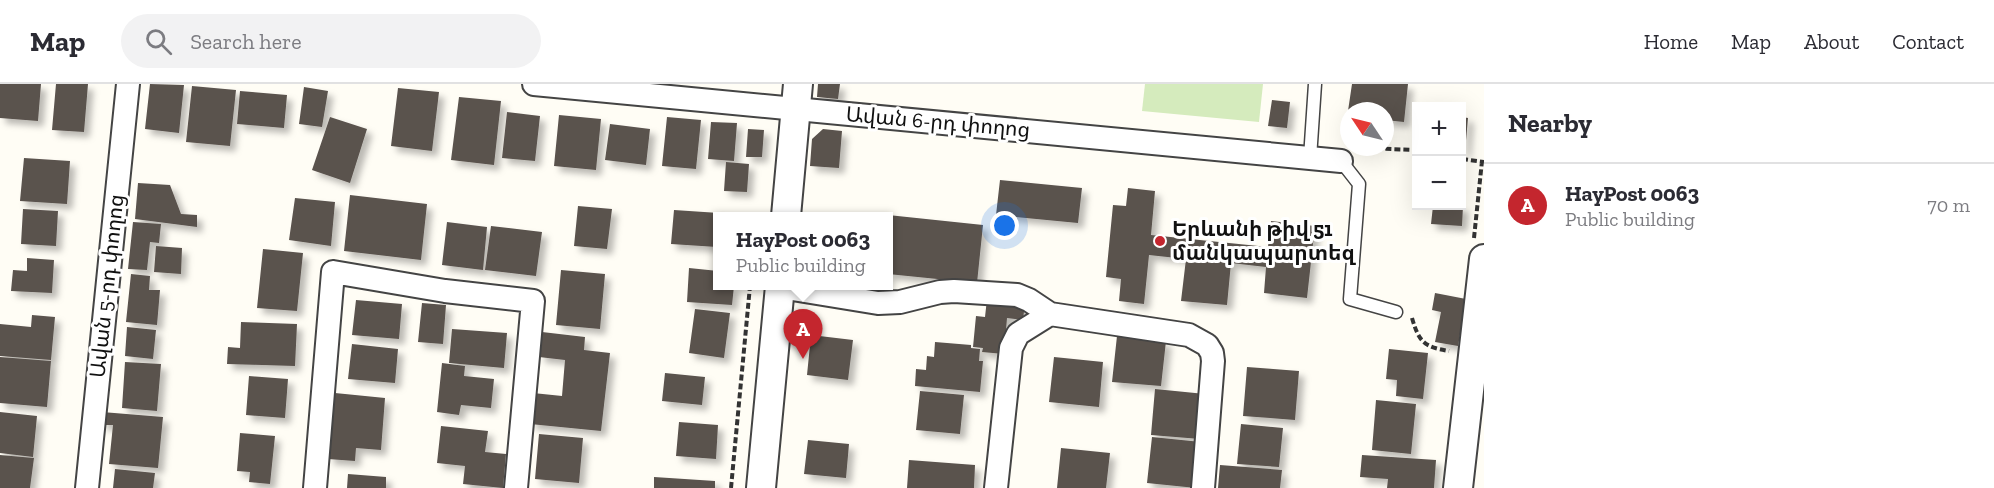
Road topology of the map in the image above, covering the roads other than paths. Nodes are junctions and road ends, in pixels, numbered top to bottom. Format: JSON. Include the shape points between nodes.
{"nodes":[{"id":1,"x":128,"y":84,"type":"edge"},
{"id":2,"x":534,"y":84,"type":"edge"},
{"id":3,"x":1315,"y":84,"type":"edge"},
{"id":4,"x":797,"y":96,"type":"edge"},
{"id":5,"x":1310,"y":158,"type":"junction"},
{"id":6,"x":1341,"y":161,"type":"joint"},
{"id":7,"x":786,"y":212,"type":"edge"},
{"id":8,"x":1484,"y":259,"type":"edge"},
{"id":9,"x":780,"y":290,"type":"edge"},
{"id":10,"x":803,"y":290,"type":"edge"},
{"id":11,"x":1396,"y":312,"type":"road end"},
{"id":12,"x":1050,"y":314,"type":"junction"},
{"id":13,"x":87,"y":488,"type":"edge"},
{"id":14,"x":315,"y":488,"type":"edge"},
{"id":15,"x":516,"y":488,"type":"edge"},
{"id":16,"x":761,"y":488,"type":"edge"},
{"id":17,"x":996,"y":488,"type":"edge"},
{"id":18,"x":1203,"y":488,"type":"edge"},
{"id":19,"x":1458,"y":488,"type":"edge"}],
"edges":[{"from":1,"to":13,"type":"street","name":"Ավան 5-րդ փողոց"},
{"from":2,"to":4,"type":"street","name":"Ավան 6-րդ փողոց"},
{"from":3,"to":5,"type":"lane"},
{"from":4,"to":5,"type":"street","name":"Ավան 6-րդ փողոց"},
{"from":4,"to":7,"type":"street"},
{"from":5,"to":6,"type":"street","name":"Ավան 6-րդ փողոց"},
{"from":6,"to":11,"type":"lane","via":[[1359,184],[1350,299]]},
{"from":8,"to":19,"type":"street"},
{"from":9,"to":16,"type":"street"},
{"from":10,"to":12,"type":"street","via":[[878,303],[947,292],[1017,295]]},
{"from":12,"to":17,"type":"street","via":[[1018,334],[1011,348]]},
{"from":12,"to":18,"type":"street","via":[[1189,335],[1207,345],[1213,361]]},
{"from":14,"to":15,"type":"street","via":[[333,272],[533,301]]}]}
